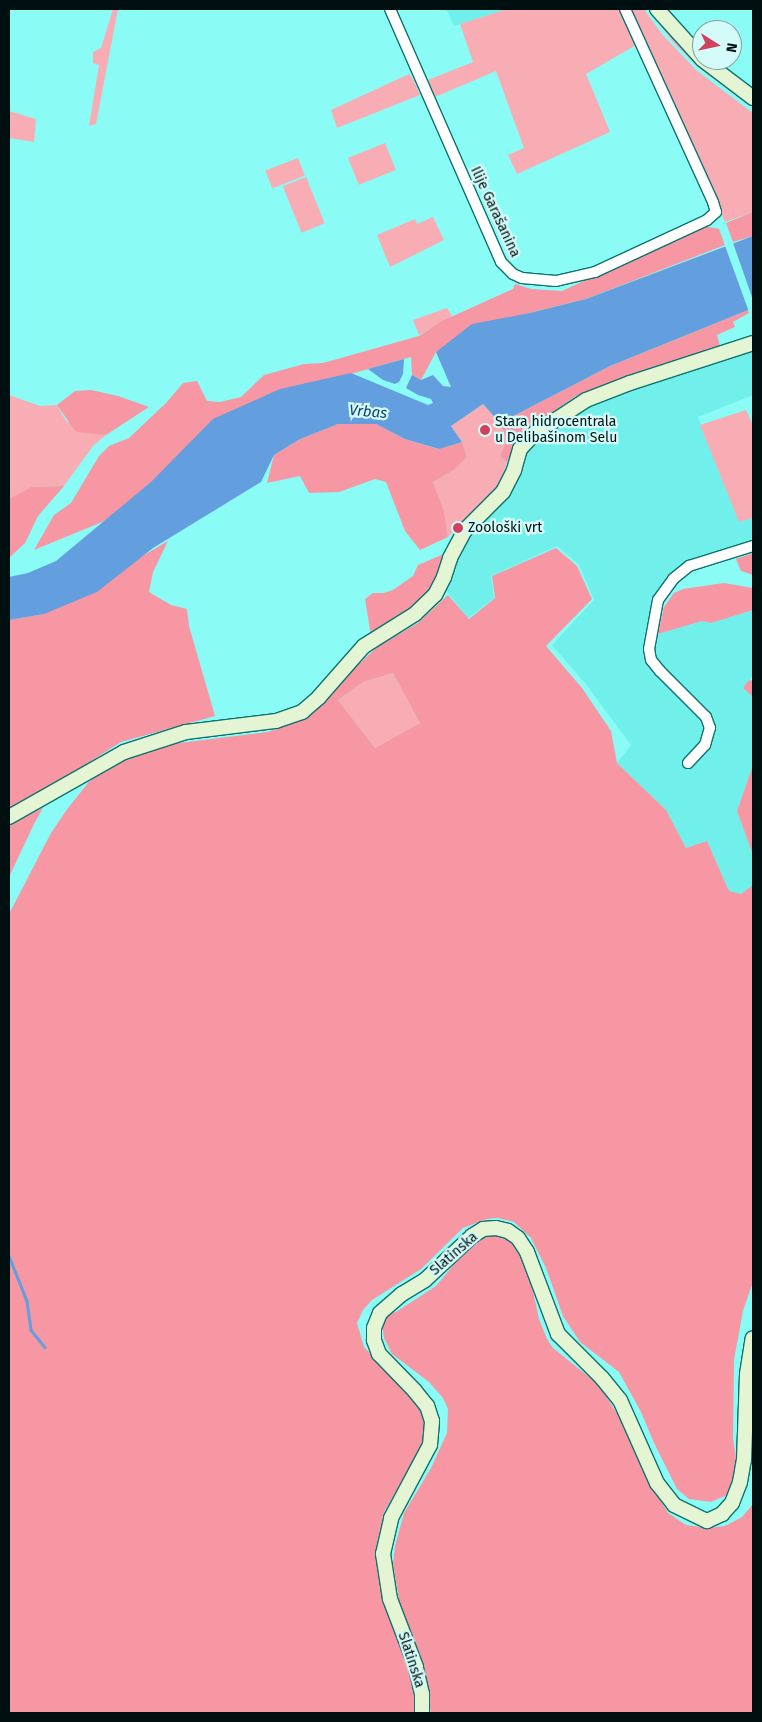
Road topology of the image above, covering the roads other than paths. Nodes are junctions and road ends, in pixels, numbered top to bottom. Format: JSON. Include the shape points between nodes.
{"nodes":[{"id":1,"x":390,"y":9,"type":"edge"},
{"id":2,"x":625,"y":9,"type":"edge"},
{"id":3,"x":657,"y":9,"type":"edge"},
{"id":4,"x":692,"y":49,"type":"edge"},
{"id":5,"x":715,"y":70,"type":"edge"},
{"id":6,"x":753,"y":98,"type":"edge"},
{"id":7,"x":753,"y":343,"type":"edge"},
{"id":8,"x":753,"y":546,"type":"edge"},
{"id":9,"x":688,"y":763,"type":"dead end"},
{"id":10,"x":9,"y":817,"type":"edge"},
{"id":11,"x":753,"y":1338,"type":"edge"},
{"id":12,"x":422,"y":1713,"type":"edge"}],
"edges":[{"from":1,"to":2,"type":"street","name":"Ilije Garašanina","via":[[501,262],[513,274],[532,281],[556,281],[595,272],[713,217],[716,209]]},
{"from":3,"to":4,"type":"street"},
{"from":5,"to":6,"type":"street"},
{"from":7,"to":10,"type":"street","via":[[586,400],[534,434],[520,449],[503,492],[465,530],[435,595],[415,614],[364,646],[302,712],[276,721],[186,732],[133,749]]},
{"from":8,"to":9,"type":"street","via":[[689,566],[673,579],[658,600],[649,649],[652,660],[706,717],[710,728],[705,745]]},
{"from":11,"to":12,"type":"street","name":"Slatinska","via":[[747,1374],[744,1460],[740,1482],[732,1503],[722,1514],[707,1520],[674,1505],[657,1482],[620,1400],[558,1334],[527,1252],[518,1238],[508,1231],[483,1229],[472,1236],[425,1280],[380,1313],[374,1328],[379,1354],[427,1406],[432,1421],[430,1445],[391,1518],[383,1554],[390,1599],[416,1667]]}]}
